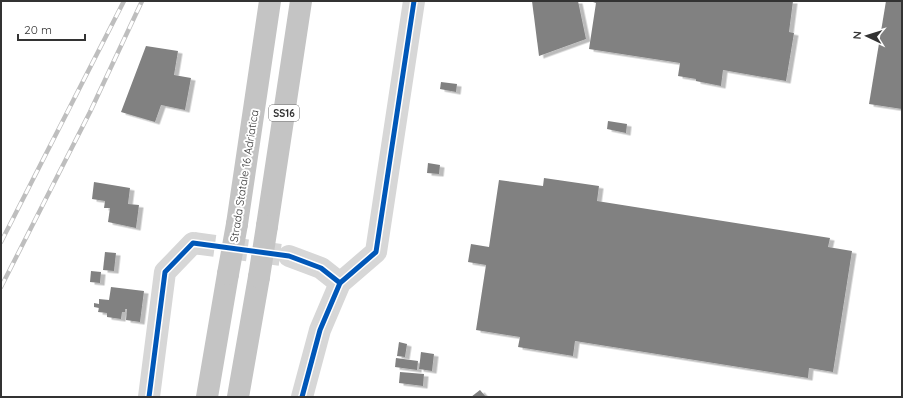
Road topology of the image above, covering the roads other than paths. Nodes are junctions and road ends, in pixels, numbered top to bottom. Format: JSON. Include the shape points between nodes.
{"nodes":[{"id":1,"x":270,"y":1,"type":"edge"},
{"id":2,"x":301,"y":1,"type":"edge"},
{"id":3,"x":414,"y":1,"type":"edge"},
{"id":4,"x":193,"y":243,"type":"dead end"},
{"id":5,"x":289,"y":256,"type":"tunnel mouth"},
{"id":6,"x":340,"y":283,"type":"junction"},
{"id":7,"x":149,"y":397,"type":"edge"},
{"id":8,"x":207,"y":397,"type":"edge"},
{"id":9,"x":238,"y":397,"type":"edge"},
{"id":10,"x":302,"y":397,"type":"edge"}],
"edges":[{"from":1,"to":8,"type":"highway","name":"Strada Statale 16 Adriatica","number":"SS16","bridge":true,"via":[[237,224]]},
{"from":2,"to":9,"type":"highway","number":"SS16","bridge":true},
{"from":3,"to":6,"type":"street","via":[[376,252]]},
{"from":4,"to":7,"type":"street","via":[[166,272]]},
{"from":5,"to":6,"type":"street","via":[[321,268]]},
{"from":6,"to":10,"type":"street","via":[[320,330]]}]}
